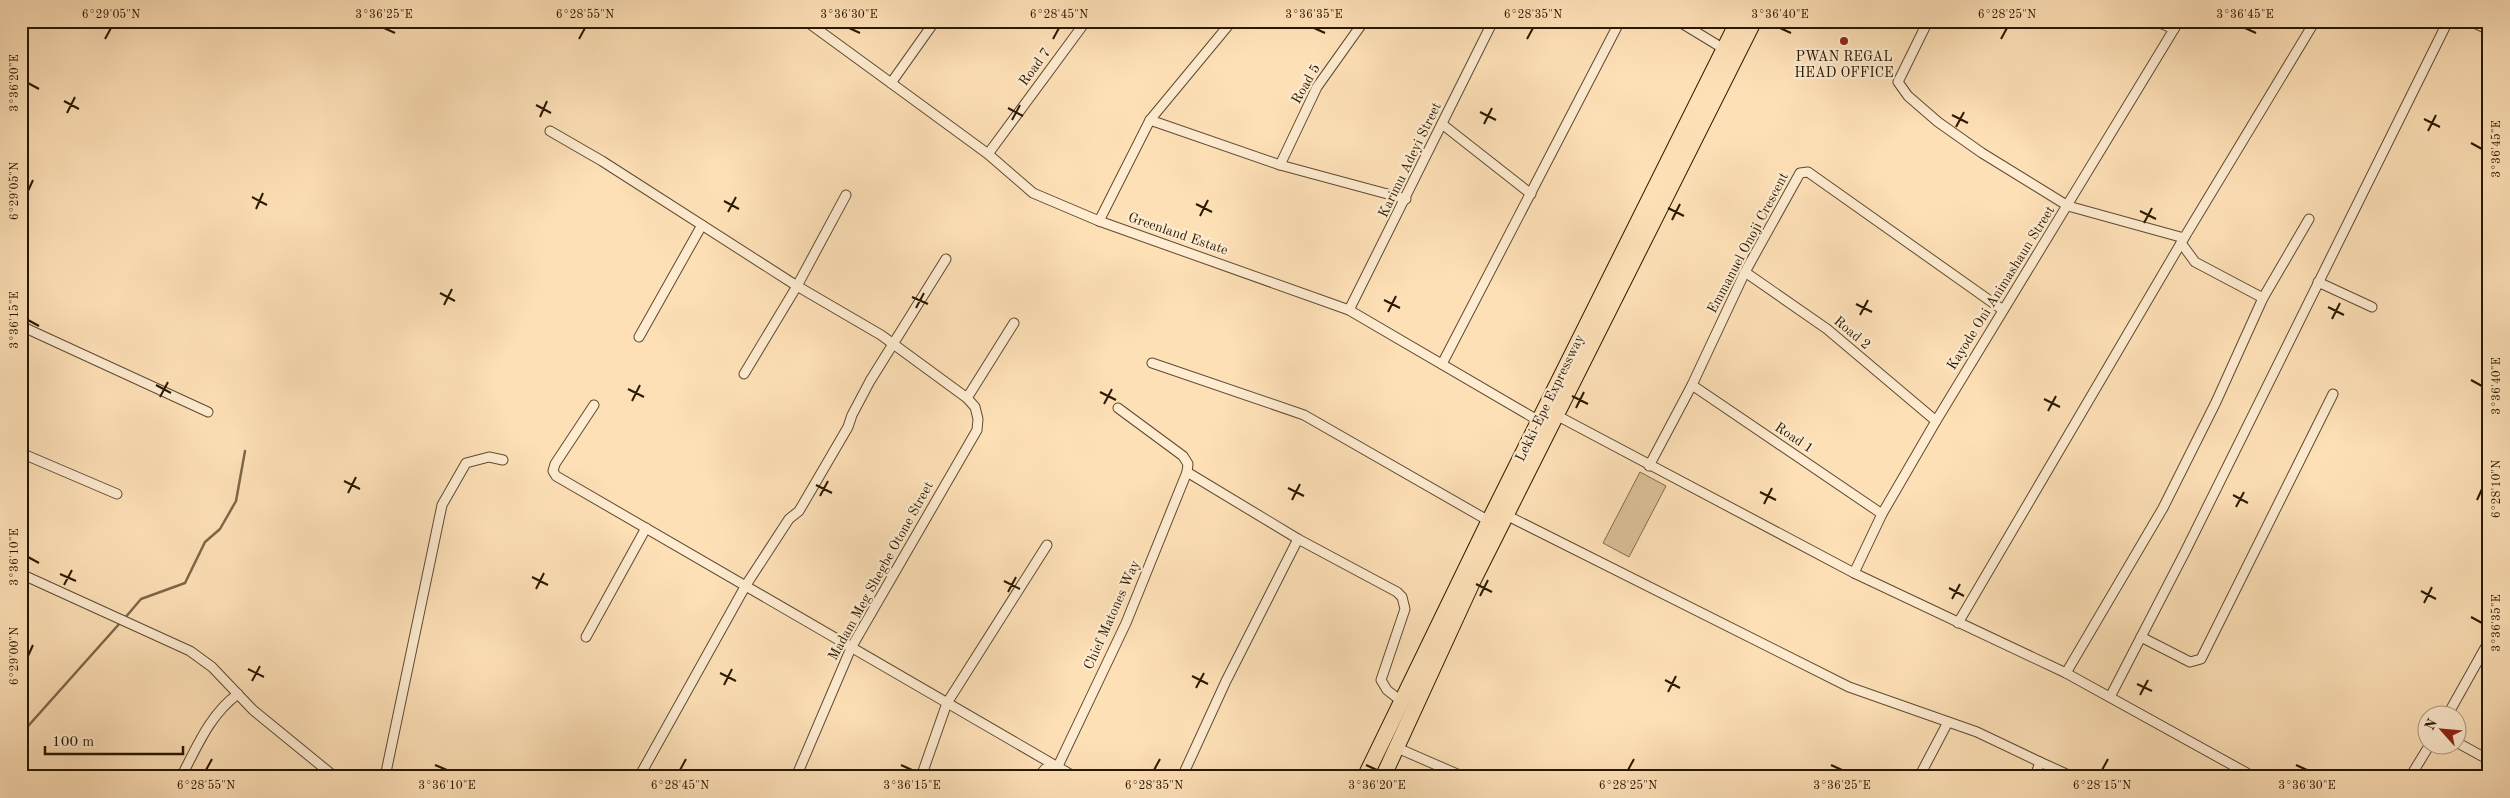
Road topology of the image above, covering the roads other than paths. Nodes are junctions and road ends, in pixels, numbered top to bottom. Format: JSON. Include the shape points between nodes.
{"nodes":[{"id":1,"x":806,"y":21,"type":"edge"},
{"id":2,"x":935,"y":21,"type":"edge"},
{"id":3,"x":1086,"y":21,"type":"edge"},
{"id":4,"x":1232,"y":21,"type":"edge"},
{"id":5,"x":1364,"y":21,"type":"edge"},
{"id":6,"x":1494,"y":21,"type":"edge"},
{"id":7,"x":1620,"y":21,"type":"edge"},
{"id":8,"x":1678,"y":21,"type":"edge"},
{"id":9,"x":1738,"y":21,"type":"edge"},
{"id":10,"x":1754,"y":21,"type":"edge"},
{"id":11,"x":1928,"y":21,"type":"edge"},
{"id":12,"x":2156,"y":21,"type":"edge"},
{"id":13,"x":2315,"y":21,"type":"edge"},
{"id":14,"x":2448,"y":21,"type":"edge"},
{"id":15,"x":2473,"y":22,"type":"edge"},
{"id":16,"x":2176,"y":25,"type":"edge"},
{"id":17,"x":2489,"y":30,"type":"edge"},
{"id":18,"x":1724,"y":49,"type":"junction"},
{"id":19,"x":891,"y":83,"type":"junction"},
{"id":20,"x":1150,"y":120,"type":"junction"},
{"id":21,"x":1442,"y":124,"type":"junction"},
{"id":22,"x":550,"y":131,"type":"dead end"},
{"id":23,"x":988,"y":154,"type":"junction"},
{"id":24,"x":1280,"y":165,"type":"junction"},
{"id":25,"x":1531,"y":194,"type":"junction"},
{"id":26,"x":846,"y":195,"type":"dead end"},
{"id":27,"x":1406,"y":199,"type":"junction"},
{"id":28,"x":2068,"y":206,"type":"junction"},
{"id":29,"x":2309,"y":219,"type":"dead end"},
{"id":30,"x":1099,"y":221,"type":"junction"},
{"id":31,"x":702,"y":225,"type":"junction"},
{"id":32,"x":2182,"y":241,"type":"junction"},
{"id":33,"x":946,"y":259,"type":"dead end"},
{"id":34,"x":1745,"y":272,"type":"junction"},
{"id":35,"x":2318,"y":282,"type":"junction"},
{"id":36,"x":797,"y":286,"type":"junction"},
{"id":37,"x":2263,"y":298,"type":"junction"},
{"id":38,"x":1606,"y":300,"type":"junction"},
{"id":39,"x":2372,"y":307,"type":"dead end"},
{"id":40,"x":1350,"y":310,"type":"junction"},
{"id":41,"x":2003,"y":310,"type":"junction"},
{"id":42,"x":1014,"y":323,"type":"dead end"},
{"id":43,"x":21,"y":326,"type":"edge"},
{"id":44,"x":639,"y":337,"type":"dead end"},
{"id":45,"x":892,"y":344,"type":"junction"},
{"id":46,"x":1152,"y":362,"type":"dead end"},
{"id":47,"x":1442,"y":364,"type":"junction"},
{"id":48,"x":744,"y":374,"type":"dead end"},
{"id":49,"x":1692,"y":385,"type":"junction"},
{"id":50,"x":2333,"y":394,"type":"dead end"},
{"id":51,"x":966,"y":398,"type":"junction"},
{"id":52,"x":594,"y":405,"type":"dead end"},
{"id":53,"x":1118,"y":408,"type":"dead end"},
{"id":54,"x":208,"y":412,"type":"dead end"},
{"id":55,"x":1556,"y":416,"type":"junction"},
{"id":56,"x":1539,"y":421,"type":"junction"},
{"id":57,"x":1936,"y":421,"type":"junction"},
{"id":58,"x":21,"y":453,"type":"edge"},
{"id":59,"x":503,"y":460,"type":"dead end"},
{"id":60,"x":1649,"y":466,"type":"junction"},
{"id":61,"x":1187,"y":472,"type":"junction"},
{"id":62,"x":117,"y":494,"type":"dead end"},
{"id":63,"x":1882,"y":514,"type":"junction"},
{"id":64,"x":1506,"y":515,"type":"junction"},
{"id":65,"x":1489,"y":521,"type":"junction"},
{"id":66,"x":646,"y":528,"type":"junction"},
{"id":67,"x":1298,"y":539,"type":"junction"},
{"id":68,"x":1047,"y":545,"type":"dead end"},
{"id":69,"x":1854,"y":573,"type":"junction"},
{"id":70,"x":21,"y":574,"type":"edge"},
{"id":71,"x":746,"y":585,"type":"junction"},
{"id":72,"x":1958,"y":623,"type":"junction"},
{"id":73,"x":586,"y":637,"type":"dead end"},
{"id":74,"x":2141,"y":637,"type":"junction"},
{"id":75,"x":2489,"y":641,"type":"edge"},
{"id":76,"x":850,"y":648,"type":"junction"},
{"id":77,"x":2066,"y":672,"type":"junction"},
{"id":78,"x":238,"y":694,"type":"junction"},
{"id":79,"x":2110,"y":697,"type":"junction"},
{"id":80,"x":1401,"y":701,"type":"junction"},
{"id":81,"x":947,"y":704,"type":"junction"},
{"id":82,"x":2453,"y":706,"type":"edge"},
{"id":83,"x":1948,"y":722,"type":"junction"},
{"id":84,"x":1395,"y":747,"type":"junction"},
{"id":85,"x":2468,"y":748,"type":"edge"},
{"id":86,"x":2423,"y":756,"type":"edge"},
{"id":87,"x":2489,"y":760,"type":"edge"},
{"id":88,"x":2040,"y":762,"type":"junction"},
{"id":89,"x":1058,"y":766,"type":"junction"},
{"id":90,"x":2237,"y":768,"type":"junction"},
{"id":91,"x":181,"y":777,"type":"edge"},
{"id":92,"x":335,"y":777,"type":"edge"},
{"id":93,"x":385,"y":777,"type":"edge"},
{"id":94,"x":639,"y":777,"type":"edge"},
{"id":95,"x":796,"y":777,"type":"edge"},
{"id":96,"x":920,"y":777,"type":"edge"},
{"id":97,"x":1038,"y":777,"type":"edge"},
{"id":98,"x":1075,"y":777,"type":"edge"},
{"id":99,"x":1182,"y":777,"type":"edge"},
{"id":100,"x":1364,"y":777,"type":"edge"},
{"id":101,"x":1382,"y":777,"type":"edge"},
{"id":102,"x":1464,"y":777,"type":"edge"},
{"id":103,"x":1919,"y":777,"type":"edge"},
{"id":104,"x":2035,"y":777,"type":"edge"},
{"id":105,"x":2073,"y":777,"type":"edge"},
{"id":106,"x":2233,"y":777,"type":"edge"},
{"id":107,"x":2254,"y":777,"type":"edge"},
{"id":108,"x":2410,"y":777,"type":"edge"}],
"edges":[{"from":1,"to":19,"type":"street","name":"Greenland Estate"},
{"from":2,"to":19,"type":"street"},
{"from":3,"to":23,"type":"street","name":"Road 7"},
{"from":4,"to":20,"type":"street"},
{"from":5,"to":24,"type":"street","name":"Road 5","via":[[1317,87]]},
{"from":6,"to":21,"type":"street","name":"Karimu Adeyi Street"},
{"from":7,"to":25,"type":"street"},
{"from":8,"to":18,"type":"street"},
{"from":9,"to":18,"type":"highway","name":"Lekki-Epe Expressway"},
{"from":10,"to":38,"type":"highway","name":"Lekki-Epe Expressway"},
{"from":11,"to":28,"type":"street","via":[[1901,72],[1900,88],[1938,122],[1982,154]]},
{"from":12,"to":16,"type":"street"},
{"from":13,"to":32,"type":"street"},
{"from":14,"to":35,"type":"street"},
{"from":15,"to":17,"type":"street"},
{"from":16,"to":28,"type":"street","name":"Kayode Oni Animashaun Street"},
{"from":18,"to":38,"type":"highway","name":"Lekki-Epe Expressway"},
{"from":19,"to":23,"type":"street","name":"Greenland Estate"},
{"from":20,"to":24,"type":"street"},
{"from":20,"to":30,"type":"street"},
{"from":21,"to":25,"type":"street"},
{"from":21,"to":27,"type":"street","name":"Karimu Adeyi Street"},
{"from":22,"to":31,"type":"street"},
{"from":23,"to":30,"type":"street","name":"Greenland Estate","via":[[1033,193]]},
{"from":24,"to":27,"type":"street"},
{"from":25,"to":47,"type":"street"},
{"from":26,"to":36,"type":"street"},
{"from":27,"to":40,"type":"street","name":"Karimu Adeyi Street"},
{"from":28,"to":32,"type":"street"},
{"from":28,"to":41,"type":"street","name":"Kayode Oni Animashaun Street"},
{"from":29,"to":37,"type":"street"},
{"from":30,"to":40,"type":"street","name":"Greenland Estate"},
{"from":31,"to":36,"type":"street"},
{"from":31,"to":44,"type":"street"},
{"from":32,"to":37,"type":"street","via":[[2195,262]]},
{"from":32,"to":72,"type":"street"},
{"from":33,"to":45,"type":"street"},
{"from":34,"to":41,"type":"street","name":"Emmanuel Onoji Crescent","via":[[1797,176],[1808,172]]},
{"from":34,"to":49,"type":"street","name":"Emmanuel Onoji Crescent"},
{"from":34,"to":57,"type":"street","name":"Road 2","via":[[1827,329]]},
{"from":35,"to":39,"type":"street"},
{"from":35,"to":74,"type":"street"},
{"from":36,"to":45,"type":"street"},
{"from":36,"to":48,"type":"street"},
{"from":37,"to":77,"type":"street","via":[[2163,508]]},
{"from":38,"to":55,"type":"highway","name":"Lekki-Epe Expressway"},
{"from":38,"to":56,"type":"highway","name":"Lekki-Epe Expressway"},
{"from":40,"to":47,"type":"street","name":"Greenland Estate"},
{"from":41,"to":57,"type":"street","name":"Kayode Oni Animashaun Street"},
{"from":42,"to":51,"type":"street"},
{"from":43,"to":54,"type":"street"},
{"from":45,"to":51,"type":"street"},
{"from":45,"to":71,"type":"street","via":[[799,511],[789,519]]},
{"from":46,"to":65,"type":"street","via":[[1304,415]]},
{"from":47,"to":56,"type":"street","name":"Greenland Estate"},
{"from":49,"to":60,"type":"street","name":"Emmanuel Onoji Crescent"},
{"from":49,"to":63,"type":"street","name":"Road 1"},
{"from":50,"to":74,"type":"street","via":[[2200,659],[2190,662],[2180,659]]},
{"from":51,"to":76,"type":"street","name":"Madam Meg Shegbe Otone Street","via":[[975,407],[977,430]]},
{"from":52,"to":66,"type":"street","via":[[553,471],[568,484]]},
{"from":53,"to":61,"type":"street","via":[[1183,456],[1188,464]]},
{"from":55,"to":60,"type":"street"},
{"from":55,"to":64,"type":"highway","name":"Lekki-Epe Expressway"},
{"from":56,"to":65,"type":"highway","name":"Lekki-Epe Expressway"},
{"from":57,"to":63,"type":"street","name":"Kayode Oni Animashaun Street"},
{"from":58,"to":62,"type":"street"},
{"from":59,"to":93,"type":"street","via":[[489,457],[466,463],[442,505]]},
{"from":60,"to":69,"type":"street"},
{"from":61,"to":67,"type":"street"},
{"from":61,"to":89,"type":"street","name":"Chief Matones Way","via":[[1126,622]]},
{"from":63,"to":69,"type":"street","name":"Kayode Oni Animashaun Street"},
{"from":64,"to":83,"type":"street","via":[[1849,687]]},
{"from":64,"to":84,"type":"highway","name":"Lekki-Epe Expressway"},
{"from":65,"to":80,"type":"highway","name":"Lekki-Epe Expressway"},
{"from":66,"to":71,"type":"street"},
{"from":66,"to":73,"type":"street"},
{"from":67,"to":80,"type":"street","via":[[1402,597],[1405,609],[1381,680],[1387,690]]},
{"from":67,"to":99,"type":"street","via":[[1226,681]]},
{"from":68,"to":81,"type":"street"},
{"from":69,"to":72,"type":"street"},
{"from":70,"to":78,"type":"street","via":[[190,651],[212,667]]},
{"from":71,"to":76,"type":"street"},
{"from":71,"to":94,"type":"street"},
{"from":72,"to":77,"type":"street"},
{"from":74,"to":79,"type":"street"},
{"from":75,"to":82,"type":"street"},
{"from":76,"to":81,"type":"street"},
{"from":76,"to":95,"type":"street","name":"Madam Meg Shegbe Otone Street"},
{"from":77,"to":79,"type":"street"},
{"from":78,"to":91,"type":"street","via":[[223,704],[213,717]]},
{"from":78,"to":92,"type":"street"},
{"from":79,"to":90,"type":"street"},
{"from":80,"to":100,"type":"highway","name":"Lekki-Epe Expressway"},
{"from":81,"to":89,"type":"street"},
{"from":81,"to":96,"type":"street"},
{"from":83,"to":88,"type":"street"},
{"from":83,"to":103,"type":"street"},
{"from":84,"to":101,"type":"highway","name":"Lekki-Epe Expressway"},
{"from":84,"to":102,"type":"street"},
{"from":85,"to":87,"type":"street"},
{"from":86,"to":108,"type":"street"},
{"from":88,"to":104,"type":"street"},
{"from":88,"to":105,"type":"street"},
{"from":89,"to":97,"type":"street","via":[[1045,769]]},
{"from":89,"to":98,"type":"street"},
{"from":90,"to":106,"type":"street"},
{"from":90,"to":107,"type":"street"}]}
